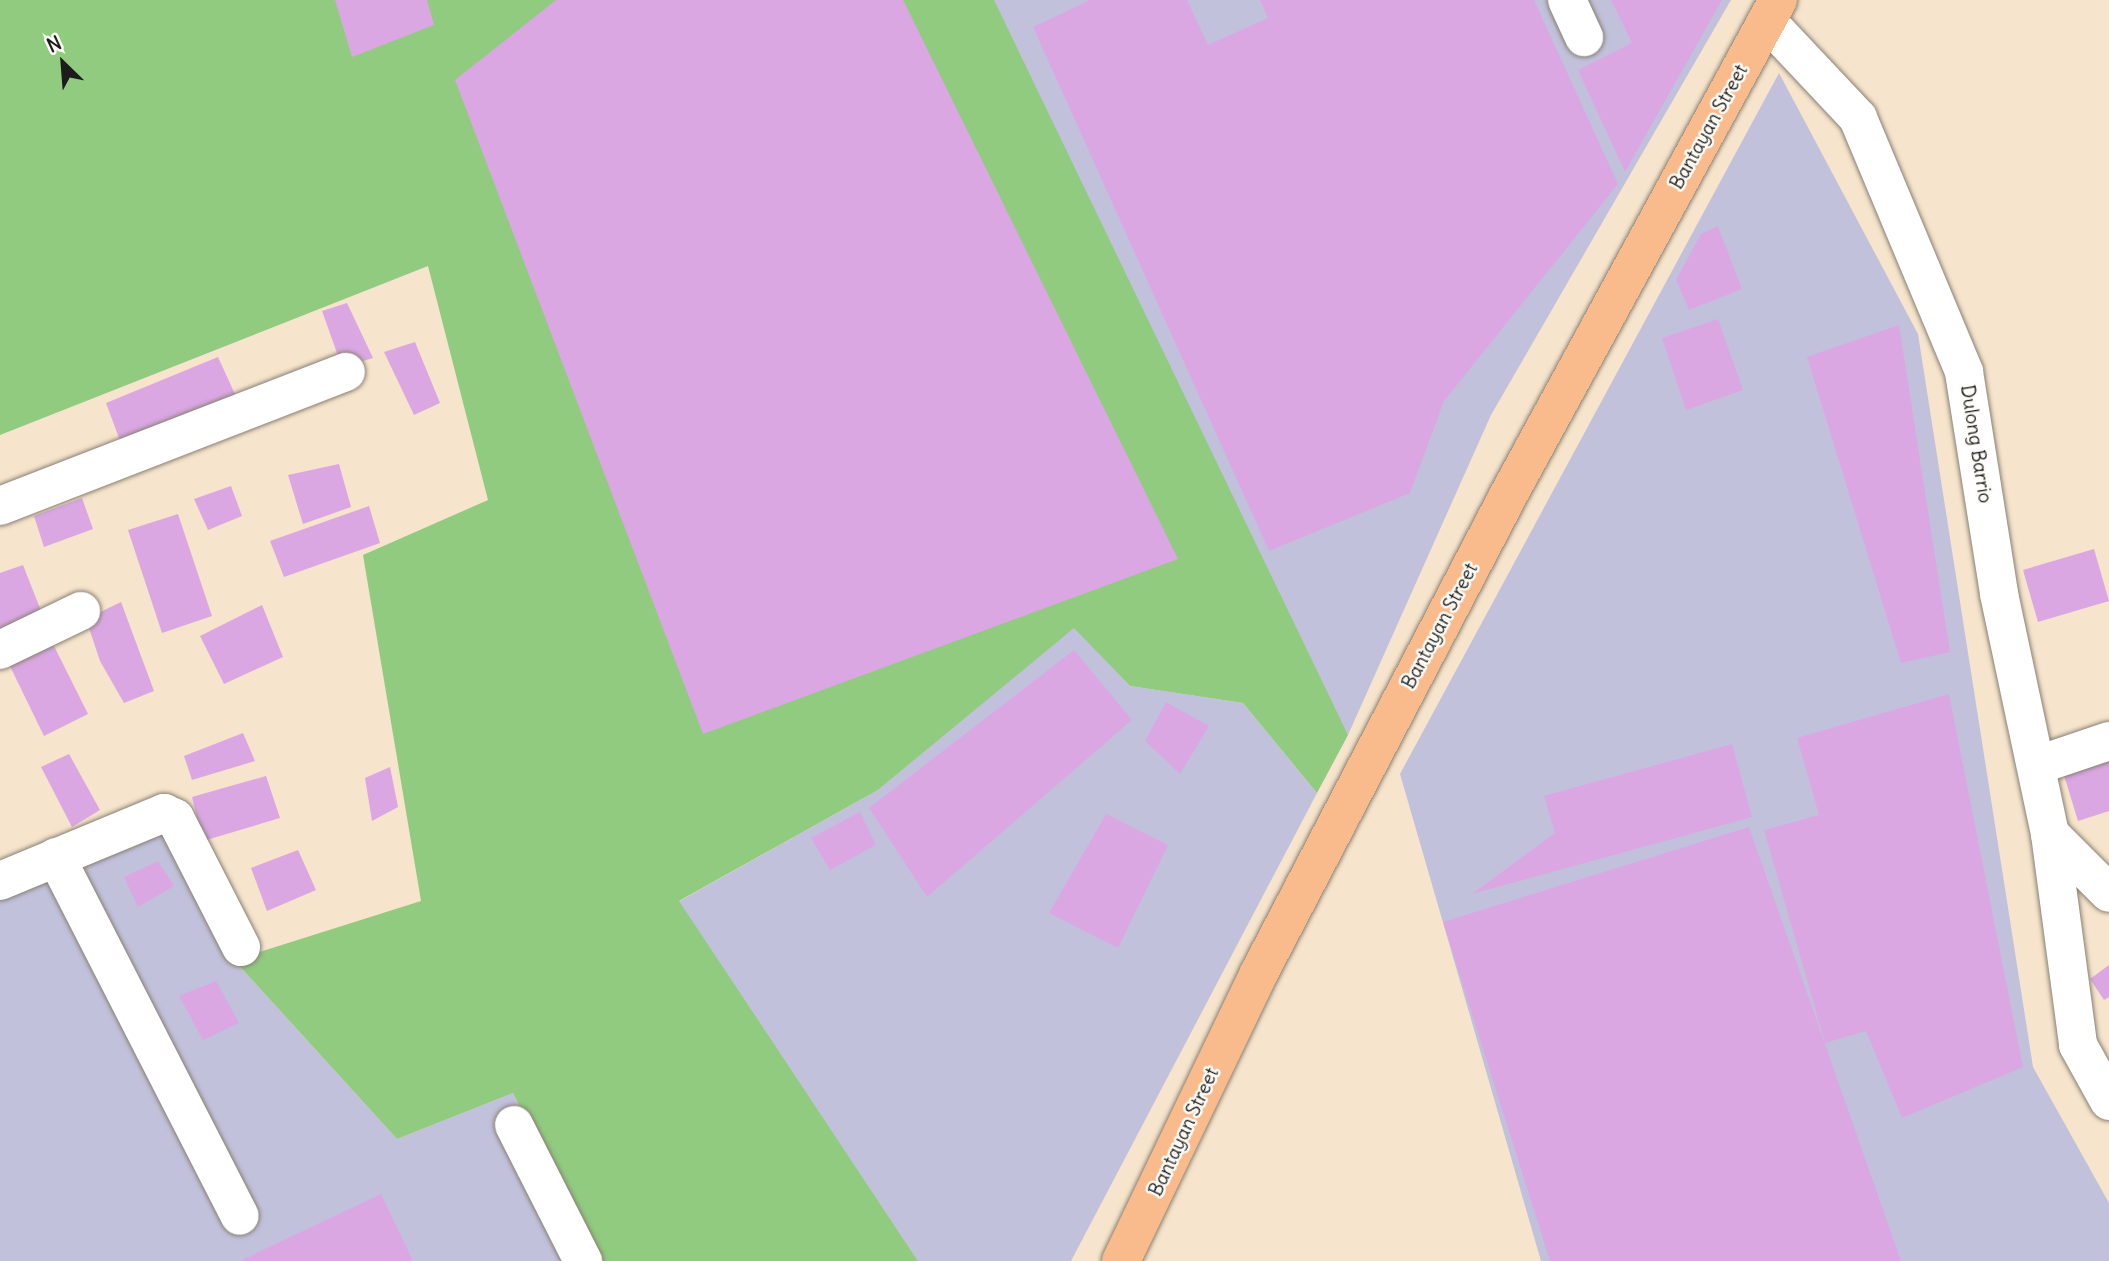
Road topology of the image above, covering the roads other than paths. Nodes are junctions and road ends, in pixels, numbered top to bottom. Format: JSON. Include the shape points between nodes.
{"nodes":[{"id":1,"x":1567,"y":0,"type":"edge"},
{"id":2,"x":1772,"y":10,"type":"edge"},
{"id":3,"x":1584,"y":37,"type":"dead end"},
{"id":4,"x":346,"y":372,"type":"dead end"},
{"id":5,"x":0,"y":506,"type":"edge"},
{"id":6,"x":81,"y":611,"type":"dead end"},
{"id":7,"x":0,"y":650,"type":"edge"},
{"id":8,"x":2109,"y":741,"type":"edge"},
{"id":9,"x":2038,"y":765,"type":"junction"},
{"id":10,"x":2050,"y":834,"type":"junction"},
{"id":11,"x":56,"y":857,"type":"junction"},
{"id":12,"x":0,"y":881,"type":"edge"},
{"id":13,"x":2109,"y":893,"type":"edge"},
{"id":14,"x":242,"y":947,"type":"dead end"},
{"id":15,"x":2109,"y":1101,"type":"edge"},
{"id":16,"x":514,"y":1125,"type":"dead end"},
{"id":17,"x":240,"y":1216,"type":"dead end"},
{"id":18,"x":583,"y":1261,"type":"edge"},
{"id":19,"x":1121,"y":1261,"type":"edge"}],
"edges":[{"from":1,"to":3,"type":"street"},
{"from":2,"to":9,"type":"street","name":"Dulong Barrio","via":[[1858,118],[1964,372],[1999,594]]},
{"from":2,"to":19,"type":"main road","name":"Bantayan Street","via":[[1259,973]]},
{"from":4,"to":5,"type":"street"},
{"from":6,"to":7,"type":"street"},
{"from":8,"to":9,"type":"street"},
{"from":9,"to":10,"type":"street","name":"Dulong Barrio"},
{"from":10,"to":13,"type":"street"},
{"from":10,"to":15,"type":"street","name":"Dulong Barrio","via":[[2078,1045]]},
{"from":11,"to":12,"type":"street"},
{"from":11,"to":14,"type":"street","via":[[164,813],[175,818]]},
{"from":11,"to":17,"type":"street"},
{"from":16,"to":18,"type":"street"}]}
